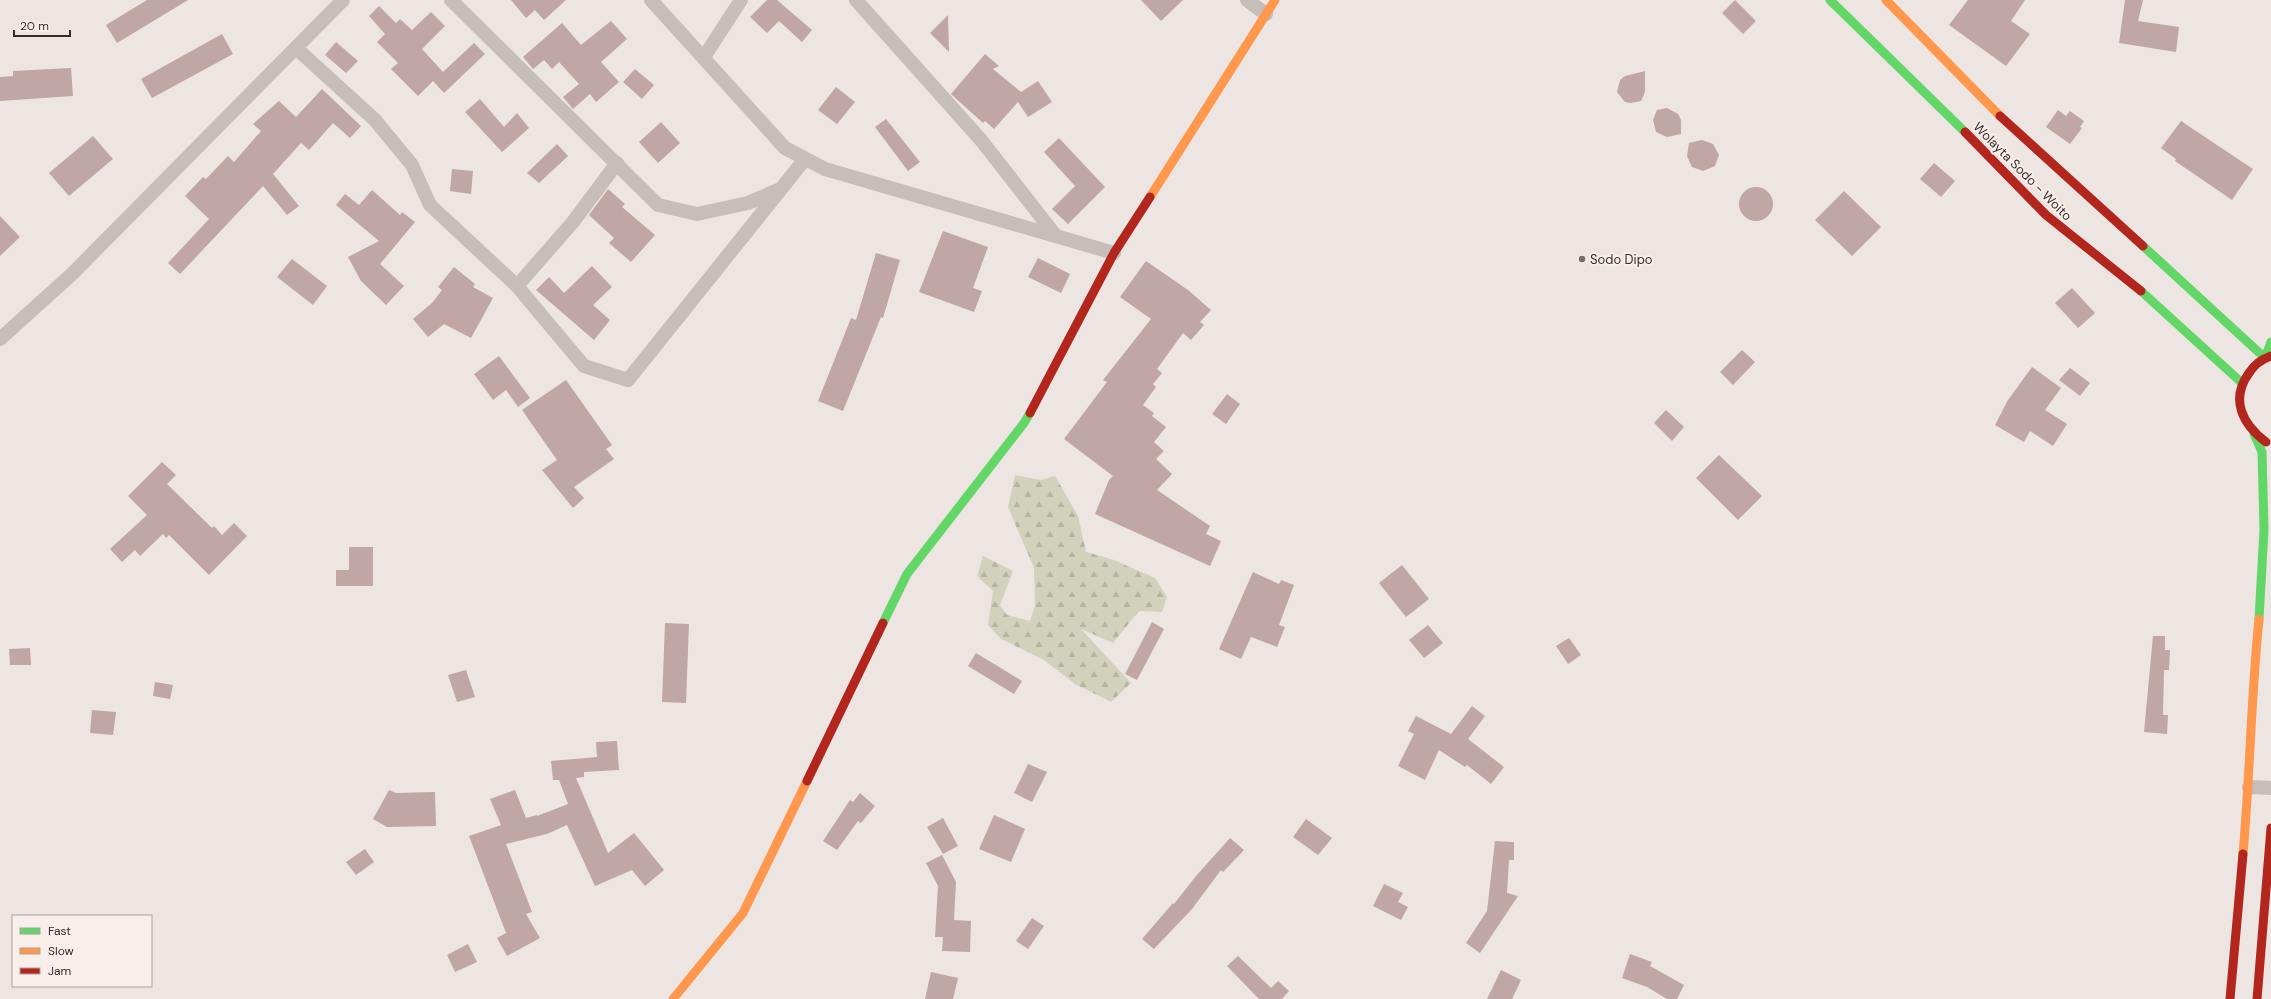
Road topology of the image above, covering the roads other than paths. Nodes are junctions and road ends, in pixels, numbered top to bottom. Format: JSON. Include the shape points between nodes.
{"nodes":[{"id":1,"x":343,"y":0,"type":"edge"},
{"id":2,"x":452,"y":0,"type":"edge"},
{"id":3,"x":651,"y":0,"type":"edge"},
{"id":4,"x":741,"y":0,"type":"edge"},
{"id":5,"x":856,"y":0,"type":"edge"},
{"id":6,"x":1247,"y":0,"type":"edge"},
{"id":7,"x":1275,"y":0,"type":"edge"},
{"id":8,"x":1830,"y":0,"type":"edge"},
{"id":9,"x":1886,"y":0,"type":"edge"},
{"id":10,"x":1266,"y":14,"type":"junction"},
{"id":11,"x":296,"y":48,"type":"junction"},
{"id":12,"x":704,"y":57,"type":"junction"},
{"id":13,"x":805,"y":159,"type":"junction"},
{"id":14,"x":617,"y":163,"type":"junction"},
{"id":15,"x":780,"y":190,"type":"junction"},
{"id":16,"x":1056,"y":236,"type":"junction"},
{"id":17,"x":1114,"y":253,"type":"junction"},
{"id":18,"x":517,"y":286,"type":"junction"},
{"id":19,"x":0,"y":339,"type":"edge"},
{"id":20,"x":2271,"y":342,"type":"edge"},
{"id":21,"x":2268,"y":357,"type":"edge"},
{"id":22,"x":2242,"y":384,"type":"junction"},
{"id":23,"x":2254,"y":434,"type":"junction"},
{"id":24,"x":2271,"y":444,"type":"edge"},
{"id":25,"x":2249,"y":787,"type":"junction"},
{"id":26,"x":2271,"y":788,"type":"edge"},
{"id":27,"x":2271,"y":828,"type":"edge"},
{"id":28,"x":673,"y":999,"type":"edge"},
{"id":29,"x":2230,"y":999,"type":"edge"},
{"id":30,"x":2257,"y":999,"type":"edge"}],
"edges":[{"from":1,"to":11,"type":"street"},
{"from":2,"to":14,"type":"street"},
{"from":3,"to":12,"type":"street"},
{"from":4,"to":12,"type":"street"},
{"from":5,"to":16,"type":"street","via":[[981,140]]},
{"from":6,"to":10,"type":"street"},
{"from":7,"to":10,"type":"main road"},
{"from":8,"to":22,"type":"main road","name":"Wolayta Sodo - Woito","via":[[1949,115],[2046,215],[2156,303]]},
{"from":9,"to":21,"type":"main road","name":"Wolayta Sodo - Woito","via":[[1991,107]]},
{"from":10,"to":17,"type":"main road"},
{"from":11,"to":18,"type":"street","via":[[375,120],[412,165],[430,205]]},
{"from":11,"to":19,"type":"street","via":[[72,274]]},
{"from":12,"to":13,"type":"street","via":[[785,148]]},
{"from":13,"to":15,"type":"street"},
{"from":13,"to":16,"type":"street","via":[[825,169]]},
{"from":14,"to":15,"type":"street","via":[[658,205],[697,214],[748,203]]},
{"from":14,"to":18,"type":"street","via":[[573,222]]},
{"from":15,"to":18,"type":"street","via":[[628,380],[584,366]]},
{"from":16,"to":17,"type":"street"},
{"from":17,"to":28,"type":"main road","via":[[1024,423],[907,574],[743,913]]},
{"from":20,"to":21,"type":"main road"},
{"from":21,"to":22,"type":"main road","via":[[2245,378]]},
{"from":22,"to":23,"type":"main road","via":[[2239,397],[2240,411],[2245,424]]},
{"from":23,"to":24,"type":"main road"},
{"from":23,"to":25,"type":"main road","via":[[2262,452],[2264,530],[2252,688]]},
{"from":25,"to":26,"type":"street"},
{"from":25,"to":29,"type":"main road"},
{"from":27,"to":30,"type":"main road"}]}
